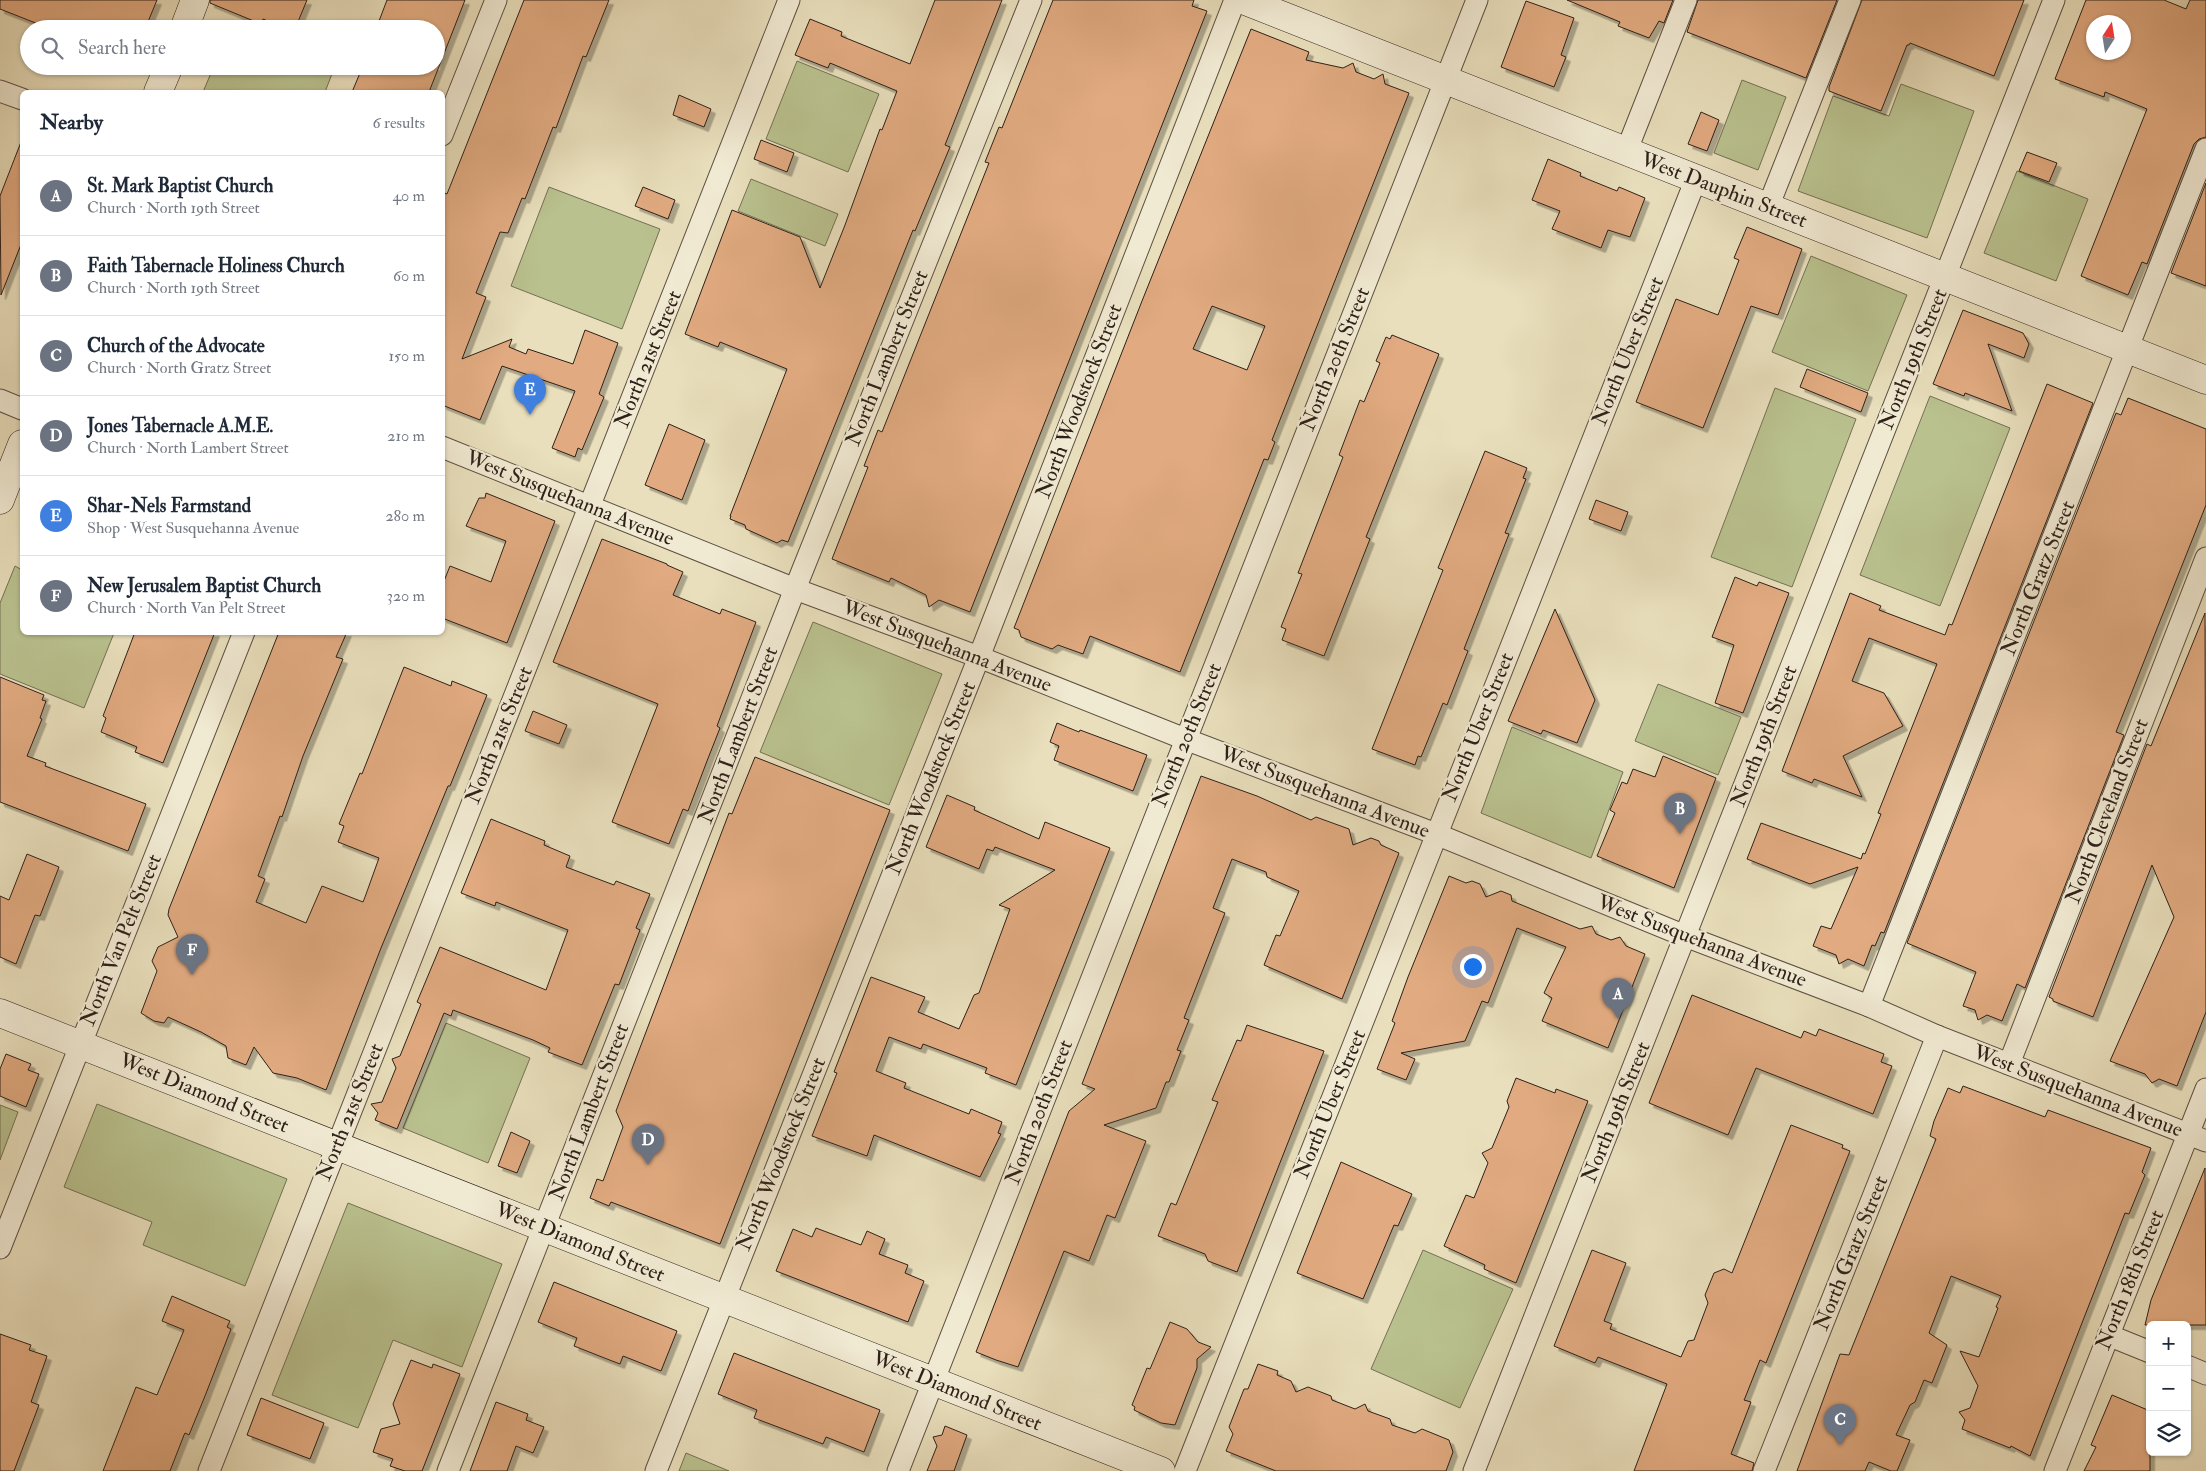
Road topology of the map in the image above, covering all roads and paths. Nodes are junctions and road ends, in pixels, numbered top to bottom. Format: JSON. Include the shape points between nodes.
{"nodes":[{"id":1,"x":195,"y":0,"type":"edge"},
{"id":2,"x":496,"y":0,"type":"edge"},
{"id":3,"x":789,"y":0,"type":"edge"},
{"id":4,"x":1031,"y":0,"type":"edge"},
{"id":5,"x":1235,"y":0,"type":"edge"},
{"id":6,"x":1242,"y":0,"type":"edge"},
{"id":7,"x":1477,"y":0,"type":"edge"},
{"id":8,"x":1686,"y":0,"type":"edge"},
{"id":9,"x":1850,"y":0,"type":"edge"},
{"id":10,"x":2054,"y":0,"type":"edge"},
{"id":11,"x":187,"y":20,"type":"edge"},
{"id":12,"x":165,"y":75,"type":"edge"},
{"id":13,"x":1446,"y":80,"type":"junction"},
{"id":14,"x":159,"y":90,"type":"edge"},
{"id":15,"x":0,"y":91,"type":"edge"},
{"id":16,"x":20,"y":99,"type":"edge"},
{"id":17,"x":445,"y":128,"type":"edge"},
{"id":18,"x":2206,"y":149,"type":"edge"},
{"id":19,"x":1626,"y":152,"type":"junction"},
{"id":20,"x":1696,"y":179,"type":"junction"},
{"id":21,"x":1768,"y":208,"type":"junction"},
{"id":22,"x":1945,"y":277,"type":"junction"},
{"id":23,"x":2128,"y":350,"type":"junction"},
{"id":24,"x":2206,"y":380,"type":"edge"},
{"id":25,"x":0,"y":400,"type":"edge"},
{"id":26,"x":20,"y":408,"type":"edge"},
{"id":27,"x":445,"y":448,"type":"edge"},
{"id":28,"x":20,"y":449,"type":"edge"},
{"id":29,"x":0,"y":500,"type":"edge"},
{"id":30,"x":590,"y":506,"type":"junction"},
{"id":31,"x":2206,"y":558,"type":"edge"},
{"id":32,"x":795,"y":589,"type":"junction"},
{"id":33,"x":243,"y":635,"type":"edge"},
{"id":34,"x":979,"y":658,"type":"junction"},
{"id":35,"x":1185,"y":739,"type":"junction"},
{"id":36,"x":1436,"y":834,"type":"junction"},
{"id":37,"x":1685,"y":936,"type":"junction"},
{"id":38,"x":1869,"y":1006,"type":"junction"},
{"id":39,"x":0,"y":1013,"type":"edge"},
{"id":40,"x":1938,"y":1036,"type":"junction"},
{"id":41,"x":79,"y":1044,"type":"junction"},
{"id":42,"x":2009,"y":1064,"type":"junction"},
{"id":43,"x":2206,"y":1089,"type":"edge"},
{"id":44,"x":2197,"y":1138,"type":"edge"},
{"id":45,"x":337,"y":1146,"type":"junction"},
{"id":46,"x":544,"y":1227,"type":"junction"},
{"id":47,"x":0,"y":1248,"type":"edge"},
{"id":48,"x":724,"y":1298,"type":"junction"},
{"id":49,"x":2108,"y":1336,"type":"junction"},
{"id":50,"x":2146,"y":1350,"type":"edge"},
{"id":51,"x":2191,"y":1368,"type":"edge"},
{"id":52,"x":2206,"y":1374,"type":"edge"},
{"id":53,"x":932,"y":1381,"type":"junction"},
{"id":54,"x":209,"y":1471,"type":"edge"},
{"id":55,"x":448,"y":1471,"type":"edge"},
{"id":56,"x":656,"y":1471,"type":"edge"},
{"id":57,"x":898,"y":1471,"type":"edge"},
{"id":58,"x":1161,"y":1471,"type":"edge"},
{"id":59,"x":1185,"y":1471,"type":"edge"},
{"id":60,"x":1474,"y":1471,"type":"edge"},
{"id":61,"x":1764,"y":1471,"type":"edge"},
{"id":62,"x":2055,"y":1471,"type":"edge"}],
"edges":[{"from":1,"to":11,"type":"main road"},
{"from":2,"to":17,"type":"street"},
{"from":3,"to":30,"type":"street","name":"North 21st Street"},
{"from":4,"to":32,"type":"street","name":"North Lambert Street"},
{"from":5,"to":34,"type":"street","name":"North Woodstock Street"},
{"from":6,"to":13,"type":"main road","name":"West Dauphin Street"},
{"from":7,"to":13,"type":"street","name":"North 20th Street"},
{"from":8,"to":19,"type":"street"},
{"from":9,"to":21,"type":"street"},
{"from":10,"to":22,"type":"street","name":"North 19th Street"},
{"from":12,"to":14,"type":"main road"},
{"from":13,"to":19,"type":"main road","name":"West Dauphin Street"},
{"from":13,"to":35,"type":"street","name":"North 20th Street"},
{"from":15,"to":16,"type":"street"},
{"from":18,"to":23,"type":"street","name":"North Gratz Street"},
{"from":19,"to":20,"type":"main road","name":"West Dauphin Street"},
{"from":20,"to":21,"type":"main road","name":"West Dauphin Street"},
{"from":20,"to":36,"type":"street","name":"North Uber Street"},
{"from":21,"to":22,"type":"main road","name":"West Dauphin Street"},
{"from":22,"to":23,"type":"main road","name":"West Dauphin Street"},
{"from":22,"to":37,"type":"street","name":"North 19th Street"},
{"from":23,"to":24,"type":"main road","name":"West Dauphin Street"},
{"from":23,"to":38,"type":"street","name":"North Gratz Street"},
{"from":25,"to":26,"type":"street"},
{"from":27,"to":30,"type":"street","name":"West Susquehanna Avenue"},
{"from":28,"to":29,"type":"main road"},
{"from":30,"to":32,"type":"street","name":"West Susquehanna Avenue"},
{"from":30,"to":45,"type":"street","name":"North 21st Street"},
{"from":31,"to":42,"type":"street","name":"North Cleveland Street"},
{"from":32,"to":34,"type":"street","name":"West Susquehanna Avenue"},
{"from":32,"to":46,"type":"street","name":"North Lambert Street"},
{"from":33,"to":41,"type":"street","name":"North Van Pelt Street"},
{"from":34,"to":35,"type":"street","name":"West Susquehanna Avenue"},
{"from":34,"to":48,"type":"street","name":"North Woodstock Street"},
{"from":35,"to":36,"type":"street","name":"West Susquehanna Avenue"},
{"from":35,"to":53,"type":"street","name":"North 20th Street"},
{"from":36,"to":37,"type":"street","name":"West Susquehanna Avenue"},
{"from":36,"to":59,"type":"street","name":"North Uber Street"},
{"from":37,"to":38,"type":"street","name":"West Susquehanna Avenue"},
{"from":37,"to":60,"type":"street","name":"North 19th Street"},
{"from":38,"to":40,"type":"street","name":"West Susquehanna Avenue"},
{"from":39,"to":41,"type":"main road","name":"West Diamond Street"},
{"from":40,"to":42,"type":"street","name":"West Susquehanna Avenue"},
{"from":40,"to":61,"type":"street","name":"North Gratz Street"},
{"from":41,"to":45,"type":"main road","name":"West Diamond Street"},
{"from":41,"to":47,"type":"street","name":"North Van Pelt Street"},
{"from":42,"to":44,"type":"street","name":"West Susquehanna Avenue"},
{"from":43,"to":44,"type":"street","name":"North 18th Street"},
{"from":44,"to":49,"type":"street","name":"North 18th Street"},
{"from":45,"to":46,"type":"main road","name":"West Diamond Street"},
{"from":45,"to":54,"type":"street","name":"North 21st Street"},
{"from":46,"to":48,"type":"main road","name":"West Diamond Street"},
{"from":46,"to":55,"type":"street","name":"North Lambert Street"},
{"from":48,"to":53,"type":"main road","name":"West Diamond Street"},
{"from":48,"to":56,"type":"street","name":"North Woodstock Street"},
{"from":49,"to":50,"type":"street"},
{"from":49,"to":62,"type":"street","name":"North 18th Street"},
{"from":51,"to":52,"type":"street"},
{"from":53,"to":57,"type":"street","name":"North 20th Street"},
{"from":53,"to":58,"type":"main road","name":"West Diamond Street"}]}
